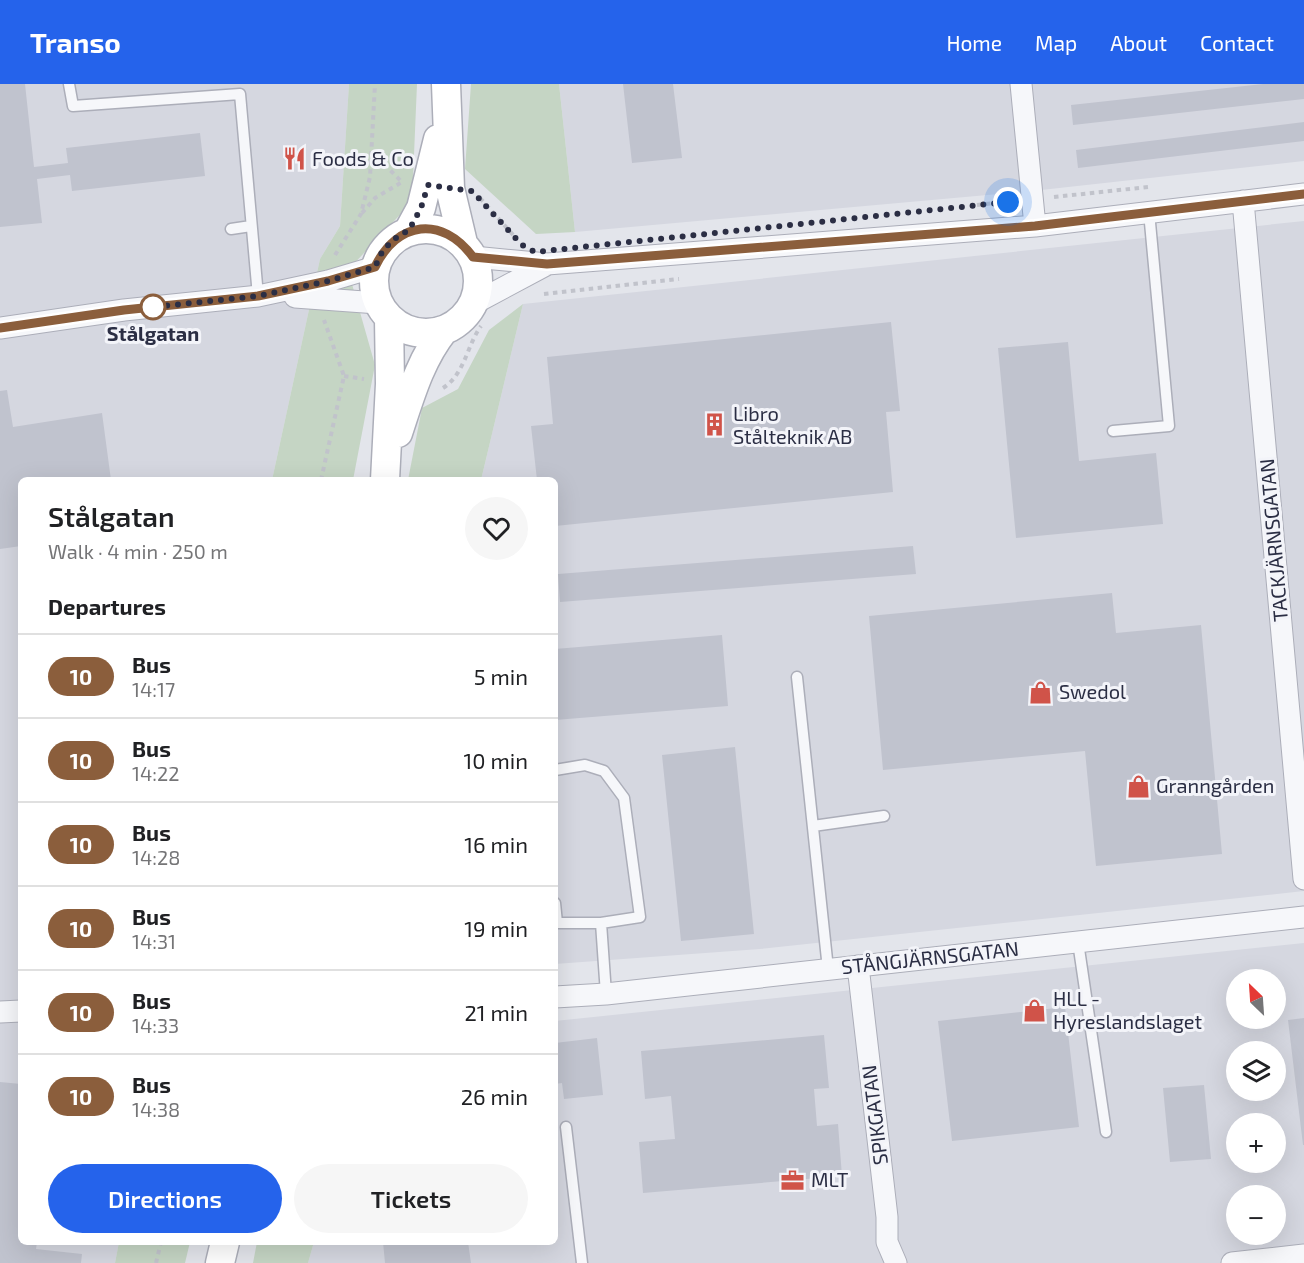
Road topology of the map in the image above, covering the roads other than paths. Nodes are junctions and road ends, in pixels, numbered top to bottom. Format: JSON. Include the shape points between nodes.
{"nodes":[{"id":1,"x":69,"y":84,"type":"edge"},
{"id":2,"x":1021,"y":84,"type":"edge"},
{"id":3,"x":445,"y":94,"type":"edge"},
{"id":4,"x":427,"y":185,"type":"junction"},
{"id":5,"x":1304,"y":194,"type":"edge"},
{"id":6,"x":1243,"y":201,"type":"junction"},
{"id":7,"x":1149,"y":212,"type":"junction"},
{"id":8,"x":251,"y":226,"type":"junction"},
{"id":9,"x":1035,"y":226,"type":"junction"},
{"id":10,"x":231,"y":229,"type":"dead end"},
{"id":11,"x":409,"y":230,"type":"junction"},
{"id":12,"x":468,"y":250,"type":"junction"},
{"id":13,"x":547,"y":264,"type":"junction"},
{"id":14,"x":375,"y":267,"type":"junction"},
{"id":15,"x":258,"y":296,"type":"junction"},
{"id":16,"x":383,"y":311,"type":"junction"},
{"id":17,"x":478,"y":313,"type":"junction"},
{"id":18,"x":0,"y":328,"type":"edge"},
{"id":19,"x":444,"y":330,"type":"junction"},
{"id":20,"x":401,"y":386,"type":"junction"},
{"id":21,"x":1113,"y":431,"type":"dead end"},
{"id":22,"x":386,"y":472,"type":"edge"},
{"id":23,"x":797,"y":677,"type":"dead end"},
{"id":24,"x":558,"y":770,"type":"edge"},
{"id":25,"x":884,"y":816,"type":"dead end"},
{"id":26,"x":813,"y":826,"type":"junction"},
{"id":27,"x":1304,"y":879,"type":"edge"},
{"id":28,"x":1304,"y":917,"type":"edge"},
{"id":29,"x":601,"y":922,"type":"junction"},
{"id":30,"x":558,"y":923,"type":"edge"},
{"id":31,"x":1078,"y":942,"type":"junction"},
{"id":32,"x":858,"y":966,"type":"junction"},
{"id":33,"x":828,"y":969,"type":"junction"},
{"id":34,"x":606,"y":994,"type":"junction"},
{"id":35,"x":558,"y":997,"type":"edge"},
{"id":36,"x":18,"y":1011,"type":"edge"},
{"id":37,"x":0,"y":1012,"type":"edge"},
{"id":38,"x":566,"y":1127,"type":"dead end"},
{"id":39,"x":1106,"y":1132,"type":"dead end"},
{"id":40,"x":224,"y":1245,"type":"edge"},
{"id":41,"x":1304,"y":1255,"type":"edge"},
{"id":42,"x":220,"y":1263,"type":"edge"},
{"id":43,"x":582,"y":1263,"type":"edge"},
{"id":44,"x":896,"y":1263,"type":"edge"},
{"id":45,"x":1232,"y":1263,"type":"edge"}],
"edges":[{"from":1,"to":8,"type":"lane","via":[[74,106],[240,94]]},
{"from":2,"to":9,"type":"street"},
{"from":3,"to":4,"type":"main road"},
{"from":4,"to":11,"type":"main road"},
{"from":4,"to":12,"type":"main road"},
{"from":5,"to":6,"type":"street"},
{"from":6,"to":7,"type":"street"},
{"from":6,"to":27,"type":"street","name":"TACKJÄRNSGATAN"},
{"from":7,"to":9,"type":"street"},
{"from":7,"to":21,"type":"lane","via":[[1169,426]]},
{"from":8,"to":10,"type":"lane"},
{"from":8,"to":15,"type":"lane"},
{"from":9,"to":13,"type":"street"},
{"from":11,"to":12,"type":"main road","via":[[433,229],[449,234]]},
{"from":11,"to":14,"type":"main road","via":[[383,250]]},
{"from":12,"to":13,"type":"street"},
{"from":12,"to":17,"type":"main road","via":[[478,281]]},
{"from":13,"to":17,"type":"street"},
{"from":14,"to":15,"type":"street"},
{"from":14,"to":16,"type":"main road","via":[[373,285]]},
{"from":15,"to":16,"type":"street","via":[[327,297]]},
{"from":15,"to":18,"type":"street"},
{"from":16,"to":19,"type":"main road","via":[[404,329],[428,334]]},
{"from":16,"to":20,"type":"main road"},
{"from":17,"to":19,"type":"main road"},
{"from":19,"to":20,"type":"main road"},
{"from":20,"to":22,"type":"main road"},
{"from":23,"to":26,"type":"lane"},
{"from":24,"to":29,"type":"lane","via":[[585,765],[604,771],[624,798],[640,917]]},
{"from":25,"to":26,"type":"lane"},
{"from":26,"to":33,"type":"lane"},
{"from":28,"to":31,"type":"street","name":"STÅNGJÄRNSGATAN"},
{"from":29,"to":30,"type":"lane"},
{"from":29,"to":34,"type":"lane"},
{"from":31,"to":32,"type":"street","name":"STÅNGJÄRNSGATAN"},
{"from":31,"to":39,"type":"lane"},
{"from":32,"to":33,"type":"street","name":"STÅNGJÄRNSGATAN"},
{"from":32,"to":44,"type":"street","name":"SPIKGATAN","via":[[887,1242]]},
{"from":33,"to":34,"type":"street","name":"STÅNGJÄRNSGATAN"},
{"from":34,"to":35,"type":"street","name":"STÅNGJÄRNSGATAN"},
{"from":36,"to":37,"type":"street"},
{"from":38,"to":43,"type":"lane"},
{"from":40,"to":42,"type":"main road"},
{"from":41,"to":45,"type":"street"}]}
